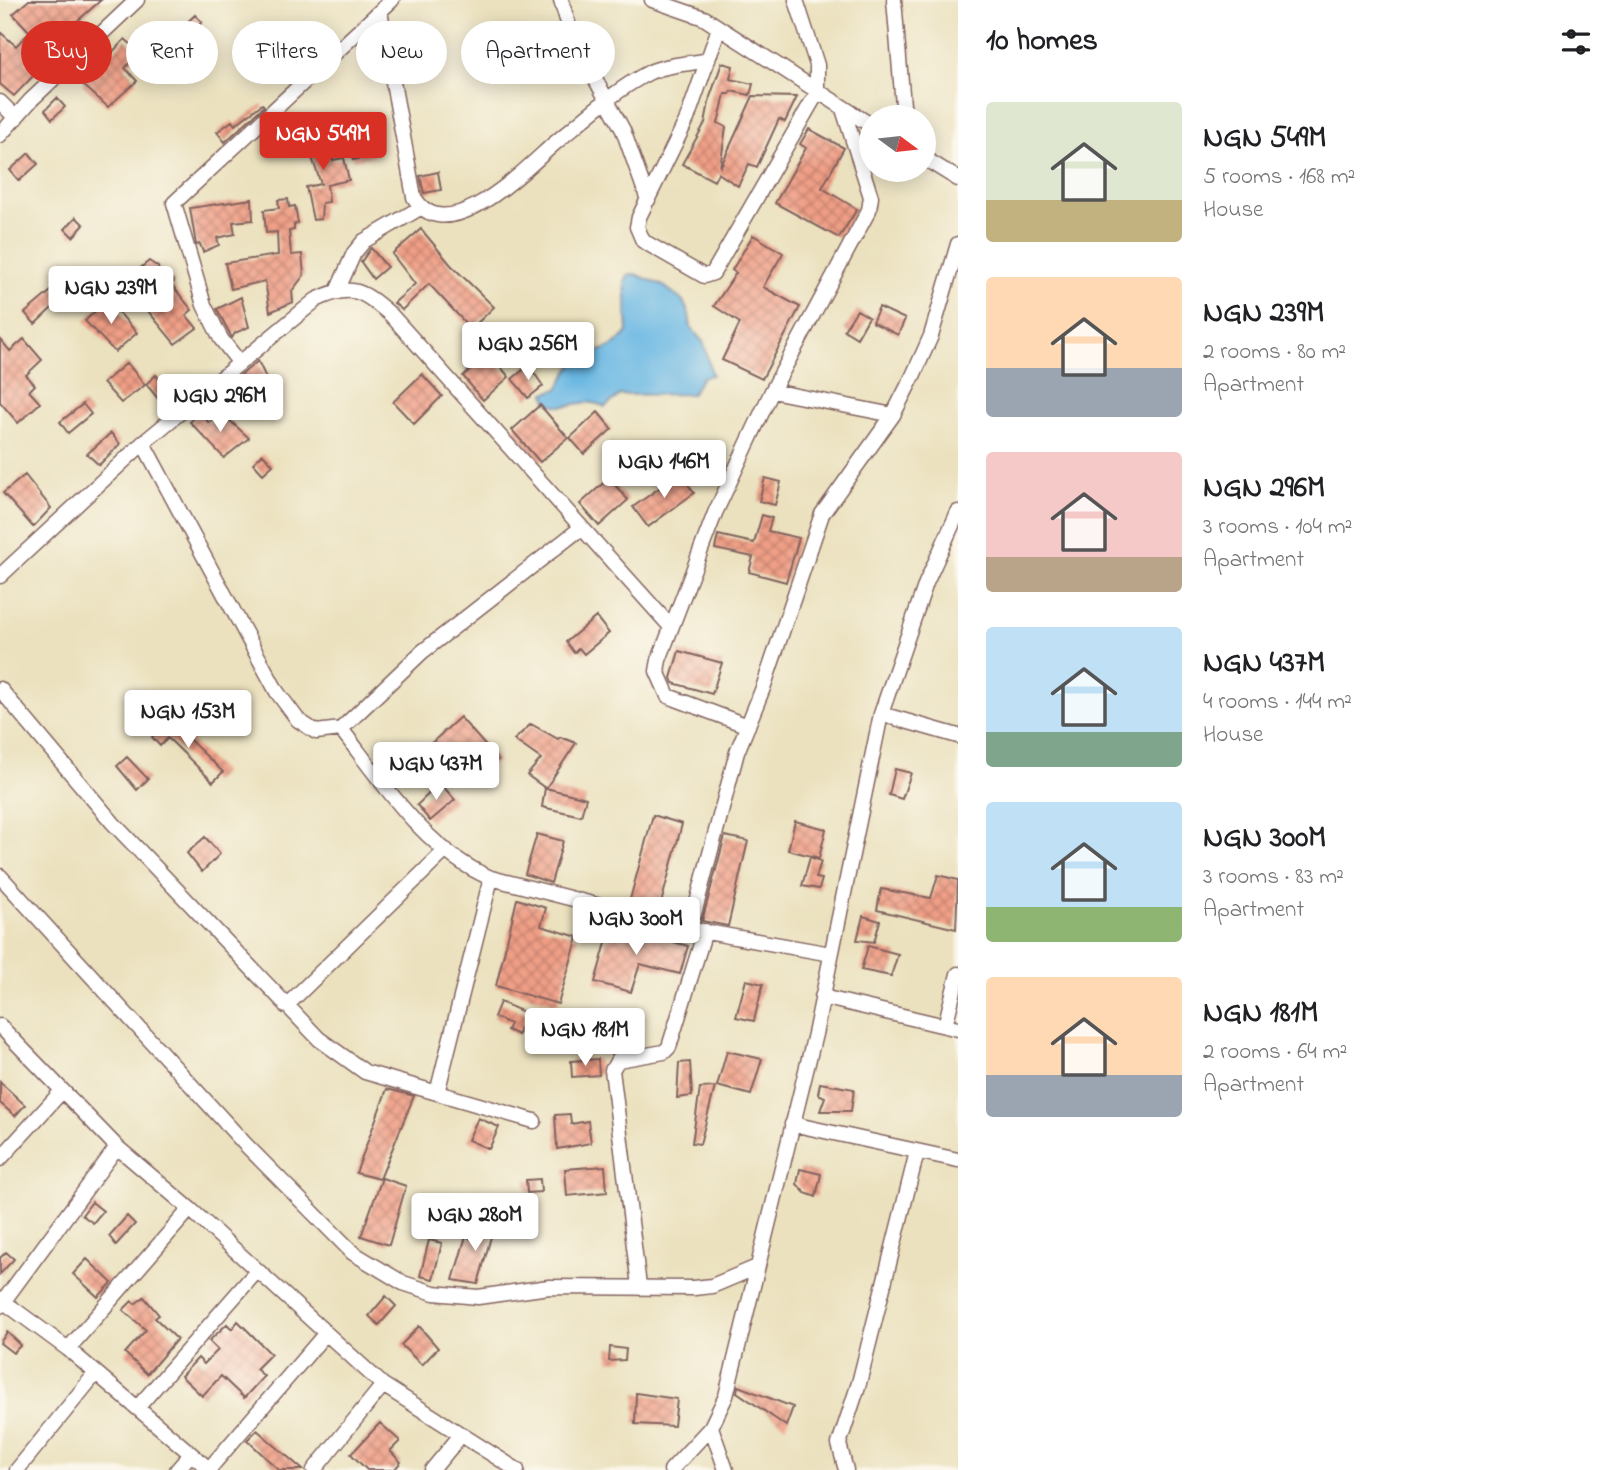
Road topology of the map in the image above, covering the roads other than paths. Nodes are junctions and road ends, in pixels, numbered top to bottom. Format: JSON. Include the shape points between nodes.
{"nodes":[{"id":1,"x":137,"y":0,"type":"edge"},
{"id":2,"x":392,"y":0,"type":"edge"},
{"id":3,"x":561,"y":0,"type":"edge"},
{"id":4,"x":653,"y":0,"type":"edge"},
{"id":5,"x":796,"y":0,"type":"edge"},
{"id":6,"x":894,"y":0,"type":"edge"},
{"id":7,"x":380,"y":11,"type":"junction"},
{"id":8,"x":719,"y":28,"type":"junction"},
{"id":9,"x":708,"y":60,"type":"junction"},
{"id":10,"x":817,"y":93,"type":"junction"},
{"id":11,"x":608,"y":100,"type":"junction"},
{"id":12,"x":0,"y":102,"type":"edge"},
{"id":13,"x":903,"y":105,"type":"edge"},
{"id":14,"x":843,"y":109,"type":"junction"},
{"id":15,"x":16,"y":118,"type":"junction"},
{"id":16,"x":859,"y":118,"type":"edge"},
{"id":17,"x":0,"y":135,"type":"edge"},
{"id":18,"x":936,"y":165,"type":"edge"},
{"id":19,"x":958,"y":179,"type":"edge"},
{"id":20,"x":648,"y":200,"type":"junction"},
{"id":21,"x":420,"y":208,"type":"junction"},
{"id":22,"x":958,"y":244,"type":"edge"},
{"id":23,"x":338,"y":289,"type":"junction"},
{"id":24,"x":239,"y":362,"type":"junction"},
{"id":25,"x":772,"y":391,"type":"junction"},
{"id":26,"x":893,"y":415,"type":"junction"},
{"id":27,"x":143,"y":443,"type":"junction"},
{"id":28,"x":958,"y":512,"type":"edge"},
{"id":29,"x":581,"y":528,"type":"junction"},
{"id":30,"x":1,"y":572,"type":"edge"},
{"id":31,"x":671,"y":627,"type":"junction"},
{"id":32,"x":0,"y":689,"type":"edge"},
{"id":33,"x":881,"y":714,"type":"junction"},
{"id":34,"x":748,"y":726,"type":"junction"},
{"id":35,"x":341,"y":729,"type":"junction"},
{"id":36,"x":958,"y":736,"type":"edge"},
{"id":37,"x":446,"y":850,"type":"junction"},
{"id":38,"x":0,"y":876,"type":"edge"},
{"id":39,"x":491,"y":878,"type":"junction"},
{"id":40,"x":690,"y":929,"type":"junction"},
{"id":41,"x":705,"y":931,"type":"junction"},
{"id":42,"x":831,"y":954,"type":"junction"},
{"id":43,"x":958,"y":974,"type":"edge"},
{"id":44,"x":822,"y":998,"type":"junction"},
{"id":45,"x":286,"y":1006,"type":"junction"},
{"id":46,"x":0,"y":1026,"type":"edge"},
{"id":47,"x":952,"y":1028,"type":"edge"},
{"id":48,"x":62,"y":1091,"type":"junction"},
{"id":49,"x":438,"y":1093,"type":"junction"},
{"id":50,"x":534,"y":1121,"type":"dead end"},
{"id":51,"x":792,"y":1124,"type":"junction"},
{"id":52,"x":117,"y":1147,"type":"junction"},
{"id":53,"x":917,"y":1152,"type":"junction"},
{"id":54,"x":0,"y":1159,"type":"edge"},
{"id":55,"x":958,"y":1160,"type":"edge"},
{"id":56,"x":190,"y":1209,"type":"junction"},
{"id":57,"x":757,"y":1268,"type":"junction"},
{"id":58,"x":256,"y":1272,"type":"junction"},
{"id":59,"x":639,"y":1286,"type":"junction"},
{"id":60,"x":0,"y":1302,"type":"edge"},
{"id":61,"x":326,"y":1333,"type":"junction"},
{"id":62,"x":68,"y":1349,"type":"junction"},
{"id":63,"x":96,"y":1373,"type":"junction"},
{"id":64,"x":383,"y":1385,"type":"junction"},
{"id":65,"x":137,"y":1408,"type":"junction"},
{"id":66,"x":710,"y":1427,"type":"junction"},
{"id":67,"x":461,"y":1435,"type":"junction"},
{"id":68,"x":191,"y":1454,"type":"junction"},
{"id":69,"x":17,"y":1470,"type":"edge"},
{"id":70,"x":177,"y":1470,"type":"edge"},
{"id":71,"x":210,"y":1470,"type":"edge"},
{"id":72,"x":314,"y":1470,"type":"edge"},
{"id":73,"x":432,"y":1470,"type":"edge"},
{"id":74,"x":517,"y":1470,"type":"edge"},
{"id":75,"x":671,"y":1470,"type":"edge"},
{"id":76,"x":726,"y":1470,"type":"edge"},
{"id":77,"x":846,"y":1470,"type":"edge"}],
"edges":[{"from":1,"to":15,"type":"street"},
{"from":2,"to":7,"type":"street"},
{"from":3,"to":11,"type":"street","via":[[572,36]]},
{"from":4,"to":8,"type":"street"},
{"from":5,"to":10,"type":"street","via":[[817,65]]},
{"from":6,"to":13,"type":"street"},
{"from":7,"to":21,"type":"street","via":[[414,197]]},
{"from":7,"to":24,"type":"street","via":[[174,202],[204,305],[221,340]]},
{"from":8,"to":9,"type":"street"},
{"from":8,"to":10,"type":"street"},
{"from":9,"to":11,"type":"street","via":[[650,72]]},
{"from":9,"to":20,"type":"street","via":[[687,119]]},
{"from":10,"to":14,"type":"street"},
{"from":10,"to":20,"type":"street","via":[[713,274],[696,274],[643,241],[637,227]]},
{"from":11,"to":20,"type":"street"},
{"from":11,"to":21,"type":"street","via":[[518,178],[474,207],[440,216]]},
{"from":12,"to":15,"type":"street"},
{"from":14,"to":16,"type":"street"},
{"from":14,"to":25,"type":"street","via":[[871,197],[869,210]]},
{"from":15,"to":17,"type":"street"},
{"from":18,"to":19,"type":"street"},
{"from":21,"to":23,"type":"street","via":[[364,241]]},
{"from":22,"to":26,"type":"street","via":[[931,335]]},
{"from":23,"to":24,"type":"street","via":[[316,300]]},
{"from":23,"to":29,"type":"street","via":[[370,297],[391,316]]},
{"from":24,"to":27,"type":"street"},
{"from":25,"to":26,"type":"street"},
{"from":25,"to":31,"type":"street","via":[[715,513]]},
{"from":26,"to":34,"type":"street","via":[[822,514]]},
{"from":27,"to":30,"type":"street"},
{"from":27,"to":35,"type":"street","via":[[277,692],[298,720],[316,733]]},
{"from":28,"to":33,"type":"street","via":[[926,583]]},
{"from":29,"to":31,"type":"street"},
{"from":29,"to":35,"type":"street","via":[[422,652]]},
{"from":31,"to":34,"type":"street","via":[[657,671],[668,696]]},
{"from":32,"to":45,"type":"street","via":[[113,823]]},
{"from":33,"to":36,"type":"street"},
{"from":33,"to":42,"type":"street"},
{"from":34,"to":40,"type":"street","via":[[726,789]]},
{"from":35,"to":37,"type":"street"},
{"from":37,"to":39,"type":"street","via":[[469,869]]},
{"from":37,"to":45,"type":"street"},
{"from":38,"to":59,"type":"street","via":[[245,1144],[353,1253],[403,1283],[433,1293],[478,1297],[549,1287]]},
{"from":39,"to":40,"type":"street"},
{"from":39,"to":49,"type":"street"},
{"from":40,"to":41,"type":"street"},
{"from":41,"to":42,"type":"street"},
{"from":41,"to":59,"type":"street","via":[[668,1047],[664,1052],[618,1060],[612,1070]]},
{"from":42,"to":44,"type":"street"},
{"from":43,"to":47,"type":"street"},
{"from":44,"to":47,"type":"street"},
{"from":44,"to":51,"type":"street"},
{"from":45,"to":49,"type":"street","via":[[319,1040],[365,1072]]},
{"from":46,"to":48,"type":"street"},
{"from":48,"to":52,"type":"street"},
{"from":48,"to":54,"type":"street"},
{"from":49,"to":50,"type":"street"},
{"from":51,"to":53,"type":"street"},
{"from":51,"to":57,"type":"street"},
{"from":52,"to":56,"type":"street"},
{"from":52,"to":60,"type":"street"},
{"from":53,"to":55,"type":"street"},
{"from":53,"to":77,"type":"street","via":[[859,1383],[839,1444]]},
{"from":56,"to":58,"type":"street"},
{"from":56,"to":62,"type":"street"},
{"from":57,"to":59,"type":"street","via":[[712,1286]]},
{"from":57,"to":66,"type":"street","via":[[726,1396]]},
{"from":58,"to":61,"type":"street"},
{"from":58,"to":65,"type":"street"},
{"from":60,"to":62,"type":"street"},
{"from":61,"to":64,"type":"street"},
{"from":61,"to":71,"type":"street"},
{"from":62,"to":63,"type":"street"},
{"from":63,"to":65,"type":"street"},
{"from":63,"to":69,"type":"street"},
{"from":64,"to":67,"type":"street"},
{"from":64,"to":72,"type":"street"},
{"from":65,"to":68,"type":"street"},
{"from":66,"to":75,"type":"street"},
{"from":66,"to":76,"type":"street"},
{"from":67,"to":73,"type":"street"},
{"from":67,"to":74,"type":"street"},
{"from":68,"to":70,"type":"street"},
{"from":68,"to":71,"type":"street"}]}
